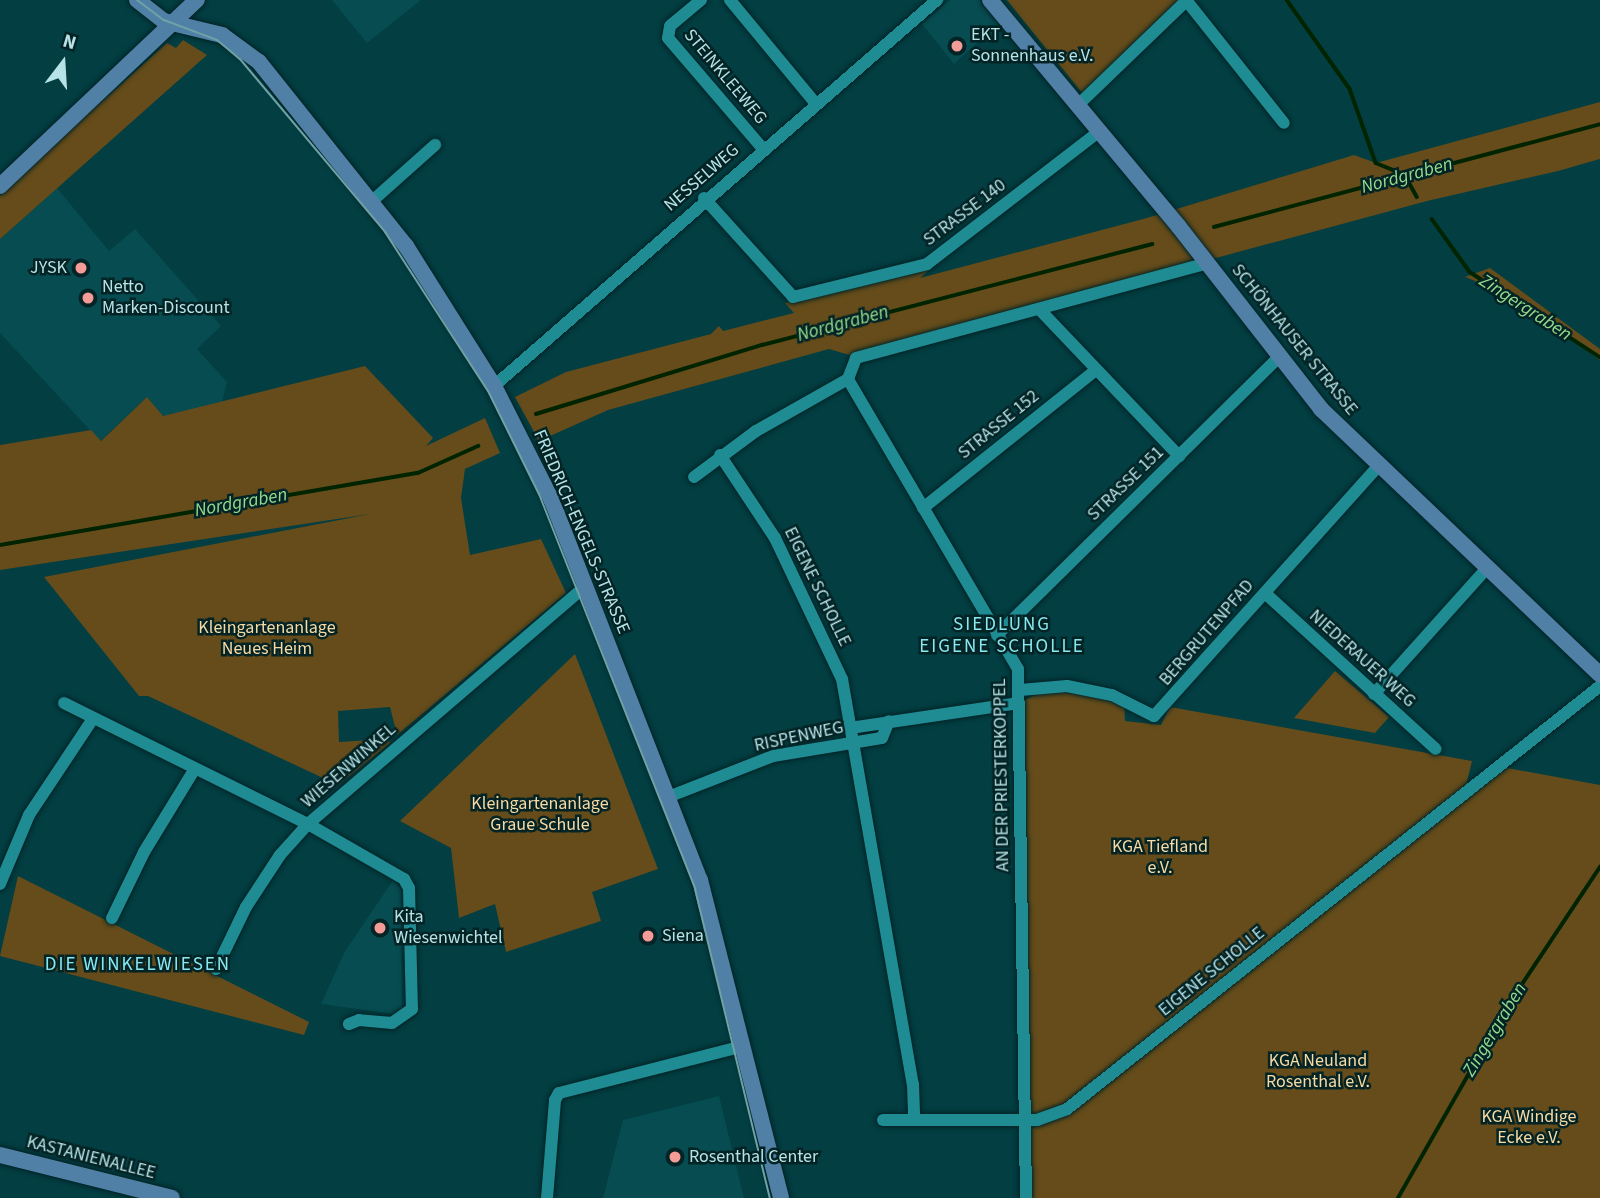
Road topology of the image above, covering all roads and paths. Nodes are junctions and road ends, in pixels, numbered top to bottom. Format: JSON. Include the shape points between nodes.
{"nodes":[{"id":1,"x":137,"y":0,"type":"edge"},
{"id":2,"x":197,"y":0,"type":"edge"},
{"id":3,"x":701,"y":0,"type":"edge"},
{"id":4,"x":730,"y":0,"type":"edge"},
{"id":5,"x":937,"y":0,"type":"edge"},
{"id":6,"x":990,"y":0,"type":"edge"},
{"id":7,"x":1186,"y":0,"type":"edge"},
{"id":8,"x":174,"y":23,"type":"junction"},
{"id":9,"x":816,"y":104,"type":"junction"},
{"id":10,"x":1077,"y":106,"type":"junction"},
{"id":11,"x":1284,"y":123,"type":"dead end"},
{"id":12,"x":1100,"y":131,"type":"junction"},
{"id":13,"x":435,"y":145,"type":"dead end"},
{"id":14,"x":763,"y":149,"type":"junction"},
{"id":15,"x":0,"y":187,"type":"edge"},
{"id":16,"x":704,"y":198,"type":"junction"},
{"id":17,"x":371,"y":201,"type":"junction"},
{"id":18,"x":1207,"y":263,"type":"junction"},
{"id":19,"x":1040,"y":310,"type":"junction"},
{"id":20,"x":1279,"y":357,"type":"junction"},
{"id":21,"x":1096,"y":370,"type":"junction"},
{"id":22,"x":848,"y":379,"type":"junction"},
{"id":23,"x":494,"y":386,"type":"junction"},
{"id":24,"x":720,"y":456,"type":"junction"},
{"id":25,"x":1179,"y":456,"type":"junction"},
{"id":26,"x":1379,"y":465,"type":"junction"},
{"id":27,"x":694,"y":477,"type":"dead end"},
{"id":28,"x":923,"y":508,"type":"junction"},
{"id":29,"x":1487,"y":568,"type":"junction"},
{"id":30,"x":585,"y":587,"type":"junction"},
{"id":31,"x":1265,"y":593,"type":"junction"},
{"id":32,"x":997,"y":635,"type":"junction"},
{"id":33,"x":1600,"y":675,"type":"edge"},
{"id":34,"x":1600,"y":686,"type":"edge"},
{"id":35,"x":1374,"y":694,"type":"junction"},
{"id":36,"x":1019,"y":696,"type":"junction"},
{"id":37,"x":64,"y":703,"type":"dead end"},
{"id":38,"x":92,"y":720,"type":"junction"},
{"id":39,"x":889,"y":721,"type":"junction"},
{"id":40,"x":850,"y":728,"type":"junction"},
{"id":41,"x":852,"y":743,"type":"junction"},
{"id":42,"x":1436,"y":749,"type":"dead end"},
{"id":43,"x":194,"y":770,"type":"junction"},
{"id":44,"x":668,"y":797,"type":"junction"},
{"id":45,"x":308,"y":824,"type":"junction"},
{"id":46,"x":0,"y":884,"type":"edge"},
{"id":47,"x":113,"y":918,"type":"dead end"},
{"id":48,"x":216,"y":969,"type":"dead end"},
{"id":49,"x":349,"y":1024,"type":"dead end"},
{"id":50,"x":744,"y":1046,"type":"junction"},
{"id":51,"x":1024,"y":1118,"type":"junction"},
{"id":52,"x":914,"y":1119,"type":"junction"},
{"id":53,"x":883,"y":1120,"type":"dead end"},
{"id":54,"x":0,"y":1155,"type":"edge"},
{"id":55,"x":172,"y":1198,"type":"edge"},
{"id":56,"x":547,"y":1198,"type":"edge"},
{"id":57,"x":781,"y":1198,"type":"edge"},
{"id":58,"x":1026,"y":1198,"type":"edge"}],
"edges":[{"from":1,"to":8,"type":"main road","name":"FRIEDRICH-ENGELS-STRASSE","via":[[151,14]]},
{"from":2,"to":8,"type":"main road"},
{"from":3,"to":14,"type":"street","name":"STEINKLEEWEG","via":[[670,26],[668,38]]},
{"from":4,"to":9,"type":"street"},
{"from":5,"to":9,"type":"street","name":"NESSELWEG"},
{"from":6,"to":10,"type":"main road","name":"SCHÖNHAUSER STRASSE"},
{"from":7,"to":10,"type":"street"},
{"from":7,"to":11,"type":"street"},
{"from":8,"to":15,"type":"main road"},
{"from":8,"to":17,"type":"main road","name":"FRIEDRICH-ENGELS-STRASSE","via":[[208,29],[250,53]]},
{"from":9,"to":14,"type":"street","name":"NESSELWEG"},
{"from":10,"to":12,"type":"main road","name":"SCHÖNHAUSER STRASSE"},
{"from":12,"to":16,"type":"street","name":"STRASSE 140","via":[[927,264],[793,297]]},
{"from":12,"to":18,"type":"main road","name":"SCHÖNHAUSER STRASSE"},
{"from":13,"to":17,"type":"street"},
{"from":14,"to":16,"type":"street","name":"NESSELWEG"},
{"from":16,"to":23,"type":"street","name":"NESSELWEG"},
{"from":17,"to":23,"type":"main road","name":"FRIEDRICH-ENGELS-STRASSE","via":[[444,303]]},
{"from":18,"to":19,"type":"street"},
{"from":18,"to":20,"type":"main road","name":"SCHÖNHAUSER STRASSE"},
{"from":19,"to":21,"type":"street"},
{"from":19,"to":22,"type":"street","via":[[856,358]]},
{"from":20,"to":25,"type":"street","name":"STRASSE 151"},
{"from":20,"to":26,"type":"main road","name":"SCHÖNHAUSER STRASSE","via":[[1321,409]]},
{"from":21,"to":25,"type":"street"},
{"from":21,"to":28,"type":"street","name":"STRASSE 152"},
{"from":22,"to":24,"type":"street"},
{"from":22,"to":28,"type":"street","name":"AN DER PRIESTERKOPPEL"},
{"from":23,"to":30,"type":"main road","name":"FRIEDRICH-ENGELS-STRASSE","via":[[540,475]]},
{"from":24,"to":27,"type":"street"},
{"from":24,"to":40,"type":"street","name":"EIGENE SCHOLLE","via":[[775,538],[820,625],[842,679]]},
{"from":25,"to":32,"type":"street","name":"STRASSE 151"},
{"from":26,"to":29,"type":"main road","name":"SCHÖNHAUSER STRASSE"},
{"from":26,"to":31,"type":"street","name":"BERGRUTENPFAD"},
{"from":28,"to":32,"type":"street","name":"AN DER PRIESTERKOPPEL"},
{"from":29,"to":33,"type":"main road","name":"SCHÖNHAUSER STRASSE"},
{"from":29,"to":35,"type":"street"},
{"from":30,"to":44,"type":"main road","name":"FRIEDRICH-ENGELS-STRASSE"},
{"from":30,"to":45,"type":"street","name":"WIESENWINKEL"},
{"from":31,"to":35,"type":"street","name":"NIEDERAUER WEG"},
{"from":31,"to":36,"type":"street","name":"BERGRUTENPFAD","via":[[1154,716],[1112,695],[1058,685]]},
{"from":32,"to":36,"type":"street","name":"AN DER PRIESTERKOPPEL","via":[[1018,669]]},
{"from":34,"to":51,"type":"street","name":"EIGENE SCHOLLE","via":[[1067,1109],[1037,1120]]},
{"from":35,"to":42,"type":"street","name":"NIEDERAUER WEG"},
{"from":36,"to":39,"type":"street","name":"RISPENWEG"},
{"from":36,"to":51,"type":"street","name":"AN DER PRIESTERKOPPEL"},
{"from":37,"to":38,"type":"street"},
{"from":38,"to":43,"type":"street"},
{"from":38,"to":46,"type":"street","via":[[29,815]]},
{"from":39,"to":40,"type":"street","name":"RISPENWEG"},
{"from":39,"to":41,"type":"street","name":"RISPENWEG","via":[[881,738]]},
{"from":40,"to":41,"type":"street","name":"EIGENE SCHOLLE"},
{"from":41,"to":44,"type":"street","name":"RISPENWEG","via":[[773,756]]},
{"from":41,"to":52,"type":"street","name":"EIGENE SCHOLLE","via":[[913,1084]]},
{"from":43,"to":45,"type":"street"},
{"from":43,"to":47,"type":"street","via":[[144,852]]},
{"from":44,"to":50,"type":"main road","name":"FRIEDRICH-ENGELS-STRASSE","via":[[710,908]]},
{"from":45,"to":48,"type":"street","via":[[280,855],[246,907]]},
{"from":45,"to":49,"type":"street","name":"WIESENWINKEL","via":[[394,872],[410,888],[412,1009],[393,1023],[359,1020]]},
{"from":50,"to":56,"type":"street","via":[[559,1093]]},
{"from":50,"to":57,"type":"main road","name":"FRIEDRICH-ENGELS-STRASSE"},
{"from":51,"to":52,"type":"street","name":"EIGENE SCHOLLE"},
{"from":51,"to":58,"type":"street","name":"AN DER PRIESTERKOPPEL"},
{"from":52,"to":53,"type":"street","name":"EIGENE SCHOLLE"},
{"from":54,"to":55,"type":"main road","name":"KASTANIENALLEE"}]}
